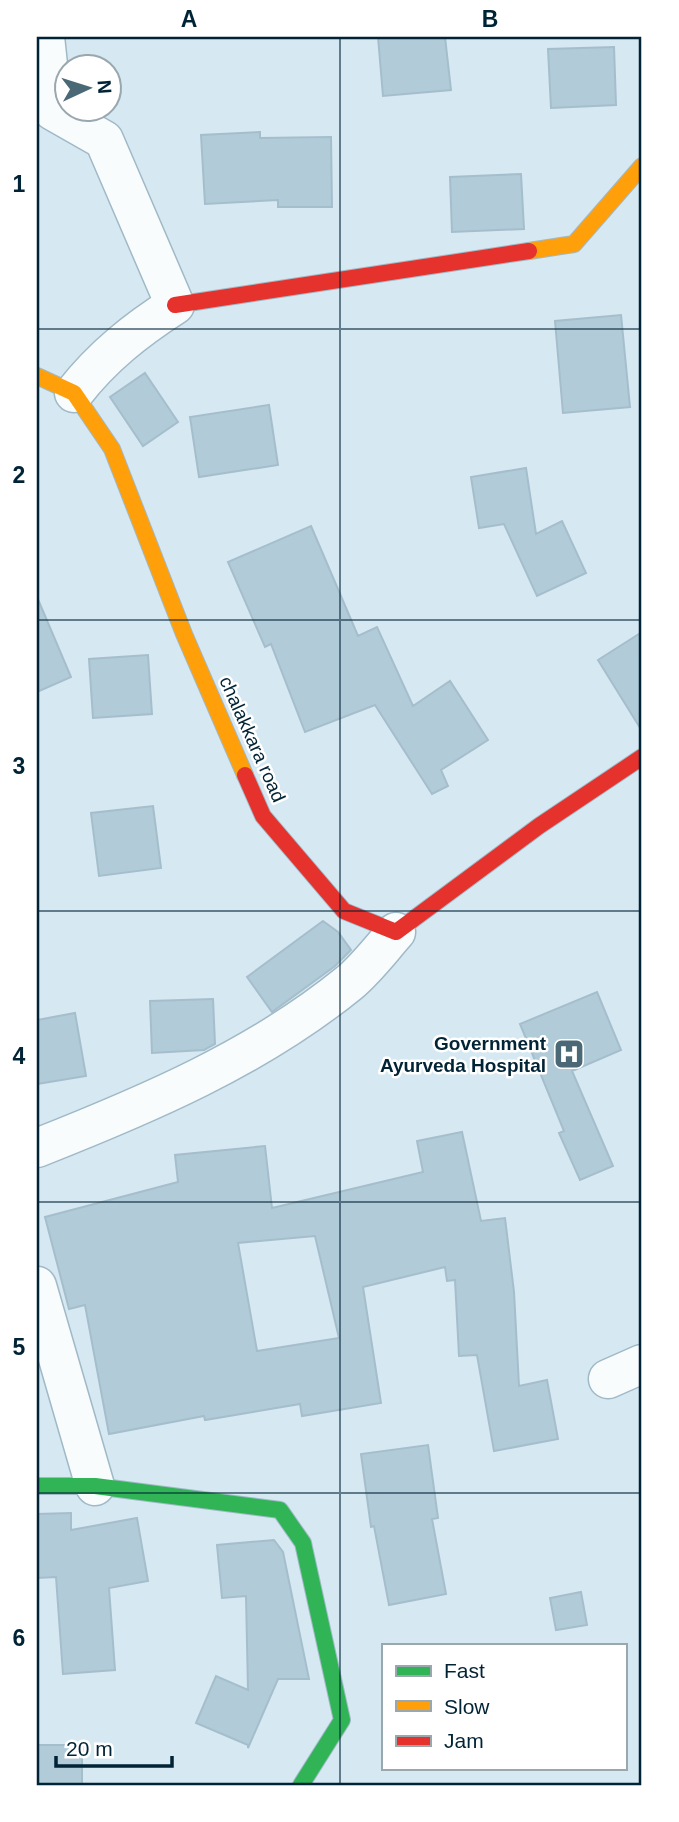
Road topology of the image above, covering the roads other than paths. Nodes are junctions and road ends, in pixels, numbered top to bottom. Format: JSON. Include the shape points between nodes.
{"nodes":[{"id":1,"x":45,"y":37,"type":"edge"},
{"id":2,"x":642,"y":166,"type":"edge"},
{"id":3,"x":175,"y":305,"type":"junction"},
{"id":4,"x":37,"y":376,"type":"edge"},
{"id":5,"x":74,"y":393,"type":"junction"},
{"id":6,"x":642,"y":757,"type":"edge"},
{"id":7,"x":396,"y":932,"type":"junction"},
{"id":8,"x":37,"y":1148,"type":"edge"},
{"id":9,"x":37,"y":1286,"type":"edge"},
{"id":10,"x":37,"y":1486,"type":"edge"},
{"id":11,"x":95,"y":1486,"type":"junction"},
{"id":12,"x":301,"y":1785,"type":"edge"}],
"edges":[{"from":1,"to":3,"type":"street","via":[[53,111],[104,140]]},
{"from":2,"to":3,"type":"street","via":[[574,244]]},
{"from":3,"to":5,"type":"street","via":[[106,356]]},
{"from":4,"to":5,"type":"street"},
{"from":5,"to":7,"type":"street","name":"chalakkara road","via":[[112,449],[184,634],[263,816],[344,911]]},
{"from":6,"to":7,"type":"street"},
{"from":7,"to":8,"type":"street","via":[[351,982],[258,1047]]},
{"from":9,"to":11,"type":"street"},
{"from":10,"to":11,"type":"street"},
{"from":11,"to":12,"type":"street","via":[[280,1510],[303,1543],[342,1720]]}]}
